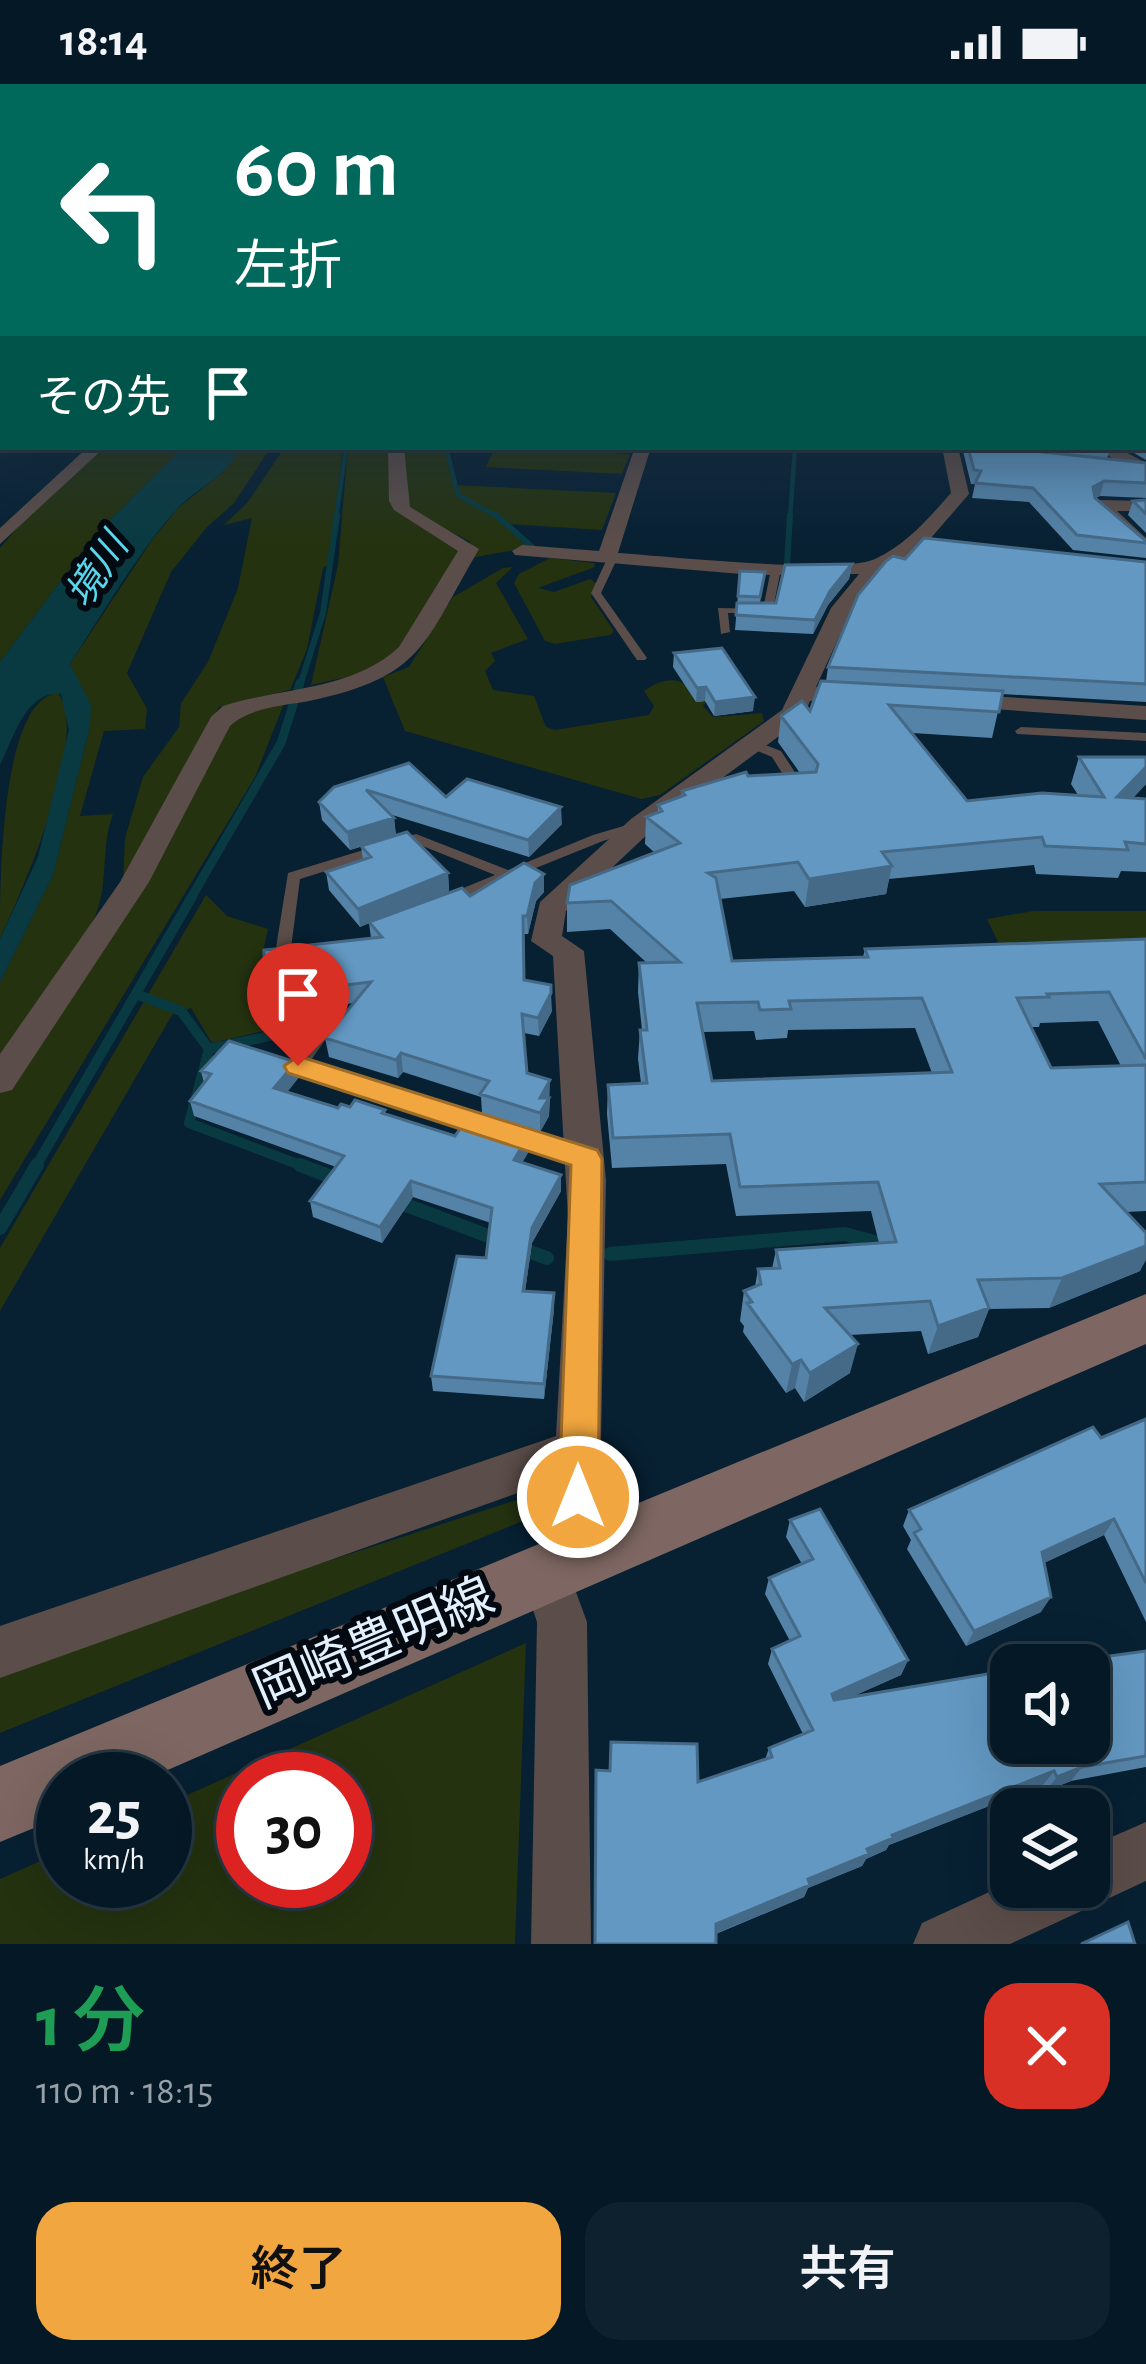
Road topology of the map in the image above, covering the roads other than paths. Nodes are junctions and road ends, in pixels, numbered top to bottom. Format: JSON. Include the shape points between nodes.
{"nodes":[{"id":1,"x":94,"y":450,"type":"edge"},
{"id":2,"x":397,"y":450,"type":"edge"},
{"id":3,"x":642,"y":450,"type":"edge"},
{"id":4,"x":951,"y":450,"type":"edge"},
{"id":5,"x":1111,"y":450,"type":"edge"},
{"id":6,"x":1141,"y":468,"type":"edge"},
{"id":7,"x":1112,"y":469,"type":"edge"},
{"id":8,"x":1146,"y":506,"type":"edge"},
{"id":9,"x":0,"y":538,"type":"edge"},
{"id":10,"x":917,"y":542,"type":"junction"},
{"id":11,"x":939,"y":545,"type":"edge"},
{"id":12,"x":522,"y":551,"type":"dead end"},
{"id":13,"x":610,"y":556,"type":"junction"},
{"id":14,"x":1144,"y":562,"type":"edge"},
{"id":15,"x":874,"y":568,"type":"junction"},
{"id":16,"x":776,"y":569,"type":"junction"},
{"id":17,"x":724,"y":632,"type":"dead end"},
{"id":18,"x":641,"y":658,"type":"dead end"},
{"id":19,"x":801,"y":694,"type":"junction"},
{"id":20,"x":841,"y":695,"type":"edge"},
{"id":21,"x":929,"y":700,"type":"edge"},
{"id":22,"x":1146,"y":713,"type":"edge"},
{"id":23,"x":1021,"y":731,"type":"dead end"},
{"id":24,"x":1146,"y":737,"type":"edge"},
{"id":25,"x":752,"y":744,"type":"junction"},
{"id":26,"x":803,"y":794,"type":"edge"},
{"id":27,"x":641,"y":825,"type":"junction"},
{"id":28,"x":506,"y":874,"type":"junction"},
{"id":29,"x":442,"y":902,"type":"edge"},
{"id":30,"x":318,"y":950,"type":"edge"},
{"id":31,"x":320,"y":1036,"type":"edge"},
{"id":32,"x":0,"y":1082,"type":"edge"},
{"id":33,"x":586,"y":1159,"type":"junction"},
{"id":34,"x":1146,"y":1318,"type":"edge"},
{"id":35,"x":577,"y":1450,"type":"junction"},
{"id":36,"x":568,"y":1560,"type":"junction"},
{"id":37,"x":0,"y":1652,"type":"edge"},
{"id":38,"x":0,"y":1804,"type":"edge"},
{"id":39,"x":1146,"y":1851,"type":"edge"},
{"id":40,"x":1110,"y":1867,"type":"edge"},
{"id":41,"x":1021,"y":1908,"type":"edge"},
{"id":42,"x":561,"y":1944,"type":"edge"},
{"id":43,"x":943,"y":1944,"type":"edge"}],
"edges":[{"from":1,"to":9,"type":"street"},
{"from":2,"to":32,"type":"street","via":[[404,510],[469,549],[399,663],[232,711],[220,722],[134,882]]},
{"from":3,"to":13,"type":"street"},
{"from":4,"to":10,"type":"street","via":[[960,494]]},
{"from":5,"to":6,"type":"street"},
{"from":6,"to":7,"type":"lane"},
{"from":8,"to":14,"type":"street","via":[[1100,506]]},
{"from":10,"to":11,"type":"street"},
{"from":10,"to":15,"type":"street"},
{"from":12,"to":13,"type":"street"},
{"from":13,"to":16,"type":"street"},
{"from":13,"to":18,"type":"lane","via":[[596,593]]},
{"from":15,"to":16,"type":"street"},
{"from":15,"to":19,"type":"street","via":[[842,608]]},
{"from":16,"to":17,"type":"lane","via":[[768,612],[722,610]]},
{"from":19,"to":20,"type":"street"},
{"from":19,"to":25,"type":"street","via":[[793,714]]},
{"from":21,"to":22,"type":"street"},
{"from":23,"to":24,"type":"lane"},
{"from":25,"to":26,"type":"lane","via":[[777,754]]},
{"from":25,"to":27,"type":"street"},
{"from":27,"to":28,"type":"lane"},
{"from":27,"to":33,"type":"street","via":[[551,908],[546,941],[568,951]]},
{"from":28,"to":29,"type":"lane"},
{"from":28,"to":30,"type":"lane","via":[[416,838],[293,876],[283,954]]},
{"from":31,"to":33,"type":"lane","via":[[298,1066]]},
{"from":33,"to":35,"type":"street"},
{"from":34,"to":36,"type":"main road","name":"岡崎豊明線"},
{"from":35,"to":36,"type":"street"},
{"from":35,"to":37,"type":"street"},
{"from":36,"to":38,"type":"main road","name":"岡崎豊明線"},
{"from":36,"to":42,"type":"street"},
{"from":39,"to":40,"type":"street"},
{"from":41,"to":43,"type":"street"}]}
